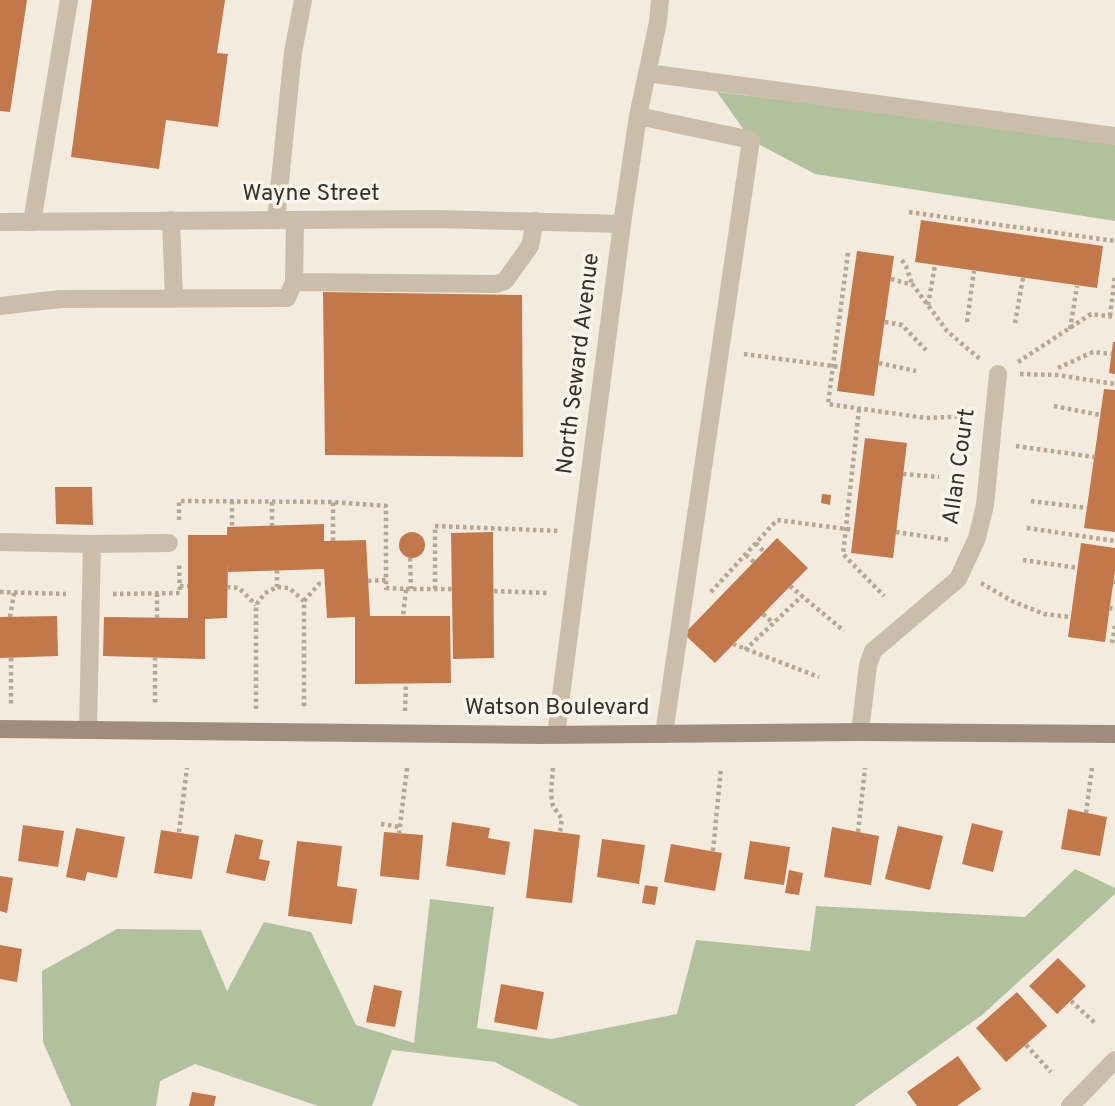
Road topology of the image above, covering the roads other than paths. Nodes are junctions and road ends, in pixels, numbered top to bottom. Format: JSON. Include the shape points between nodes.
{"nodes":[{"id":1,"x":69,"y":0,"type":"edge"},
{"id":2,"x":303,"y":0,"type":"edge"},
{"id":3,"x":660,"y":0,"type":"edge"},
{"id":4,"x":647,"y":73,"type":"junction"},
{"id":5,"x":638,"y":116,"type":"junction"},
{"id":6,"x":1115,"y":136,"type":"edge"},
{"id":7,"x":170,"y":220,"type":"junction"},
{"id":8,"x":276,"y":220,"type":"junction"},
{"id":9,"x":295,"y":221,"type":"junction"},
{"id":10,"x":535,"y":221,"type":"junction"},
{"id":11,"x":0,"y":222,"type":"edge"},
{"id":12,"x":32,"y":222,"type":"junction"},
{"id":13,"x":622,"y":224,"type":"junction"},
{"id":14,"x":294,"y":282,"type":"junction"},
{"id":15,"x":174,"y":299,"type":"junction"},
{"id":16,"x":0,"y":306,"type":"edge"},
{"id":17,"x":998,"y":374,"type":"road end"},
{"id":18,"x":0,"y":542,"type":"edge"},
{"id":19,"x":169,"y":543,"type":"dead end"},
{"id":20,"x":92,"y":544,"type":"junction"},
{"id":21,"x":6,"y":729,"type":"edge"},
{"id":22,"x":88,"y":730,"type":"junction"},
{"id":23,"x":860,"y":732,"type":"junction"},
{"id":24,"x":664,"y":734,"type":"junction"},
{"id":25,"x":1115,"y":734,"type":"edge"},
{"id":26,"x":556,"y":735,"type":"junction"},
{"id":27,"x":1115,"y":1060,"type":"edge"},
{"id":28,"x":1070,"y":1106,"type":"edge"}],
"edges":[{"from":1,"to":12,"type":"street"},
{"from":2,"to":8,"type":"street","via":[[293,52]]},
{"from":3,"to":4,"type":"street","name":"North Seward Avenue"},
{"from":4,"to":5,"type":"street","name":"North Seward Avenue"},
{"from":4,"to":6,"type":"street"},
{"from":5,"to":13,"type":"street","name":"North Seward Avenue"},
{"from":5,"to":24,"type":"street","via":[[751,140]]},
{"from":7,"to":8,"type":"street","name":"Wayne Street"},
{"from":7,"to":12,"type":"street","name":"Wayne Street"},
{"from":7,"to":15,"type":"street"},
{"from":8,"to":9,"type":"street","name":"Wayne Street"},
{"from":9,"to":10,"type":"street","name":"Wayne Street"},
{"from":9,"to":14,"type":"street"},
{"from":10,"to":13,"type":"street","name":"Wayne Street"},
{"from":10,"to":14,"type":"street","via":[[526,253],[505,281],[496,284]]},
{"from":11,"to":12,"type":"street","name":"Wayne Street"},
{"from":13,"to":26,"type":"street","name":"North Seward Avenue"},
{"from":14,"to":15,"type":"street","via":[[287,298]]},
{"from":15,"to":16,"type":"street","via":[[60,299]]},
{"from":17,"to":23,"type":"street","name":"Allan Court","via":[[985,505],[977,538],[958,579],[873,651]]},
{"from":18,"to":20,"type":"street"},
{"from":19,"to":20,"type":"street"},
{"from":20,"to":22,"type":"street"},
{"from":21,"to":22,"type":"street","name":"Watson Boulevard"},
{"from":22,"to":26,"type":"street","name":"Watson Boulevard"},
{"from":23,"to":24,"type":"street","name":"Watson Boulevard"},
{"from":23,"to":25,"type":"street","name":"Watson Boulevard"},
{"from":24,"to":26,"type":"street","name":"Watson Boulevard"},
{"from":27,"to":28,"type":"street"}]}
